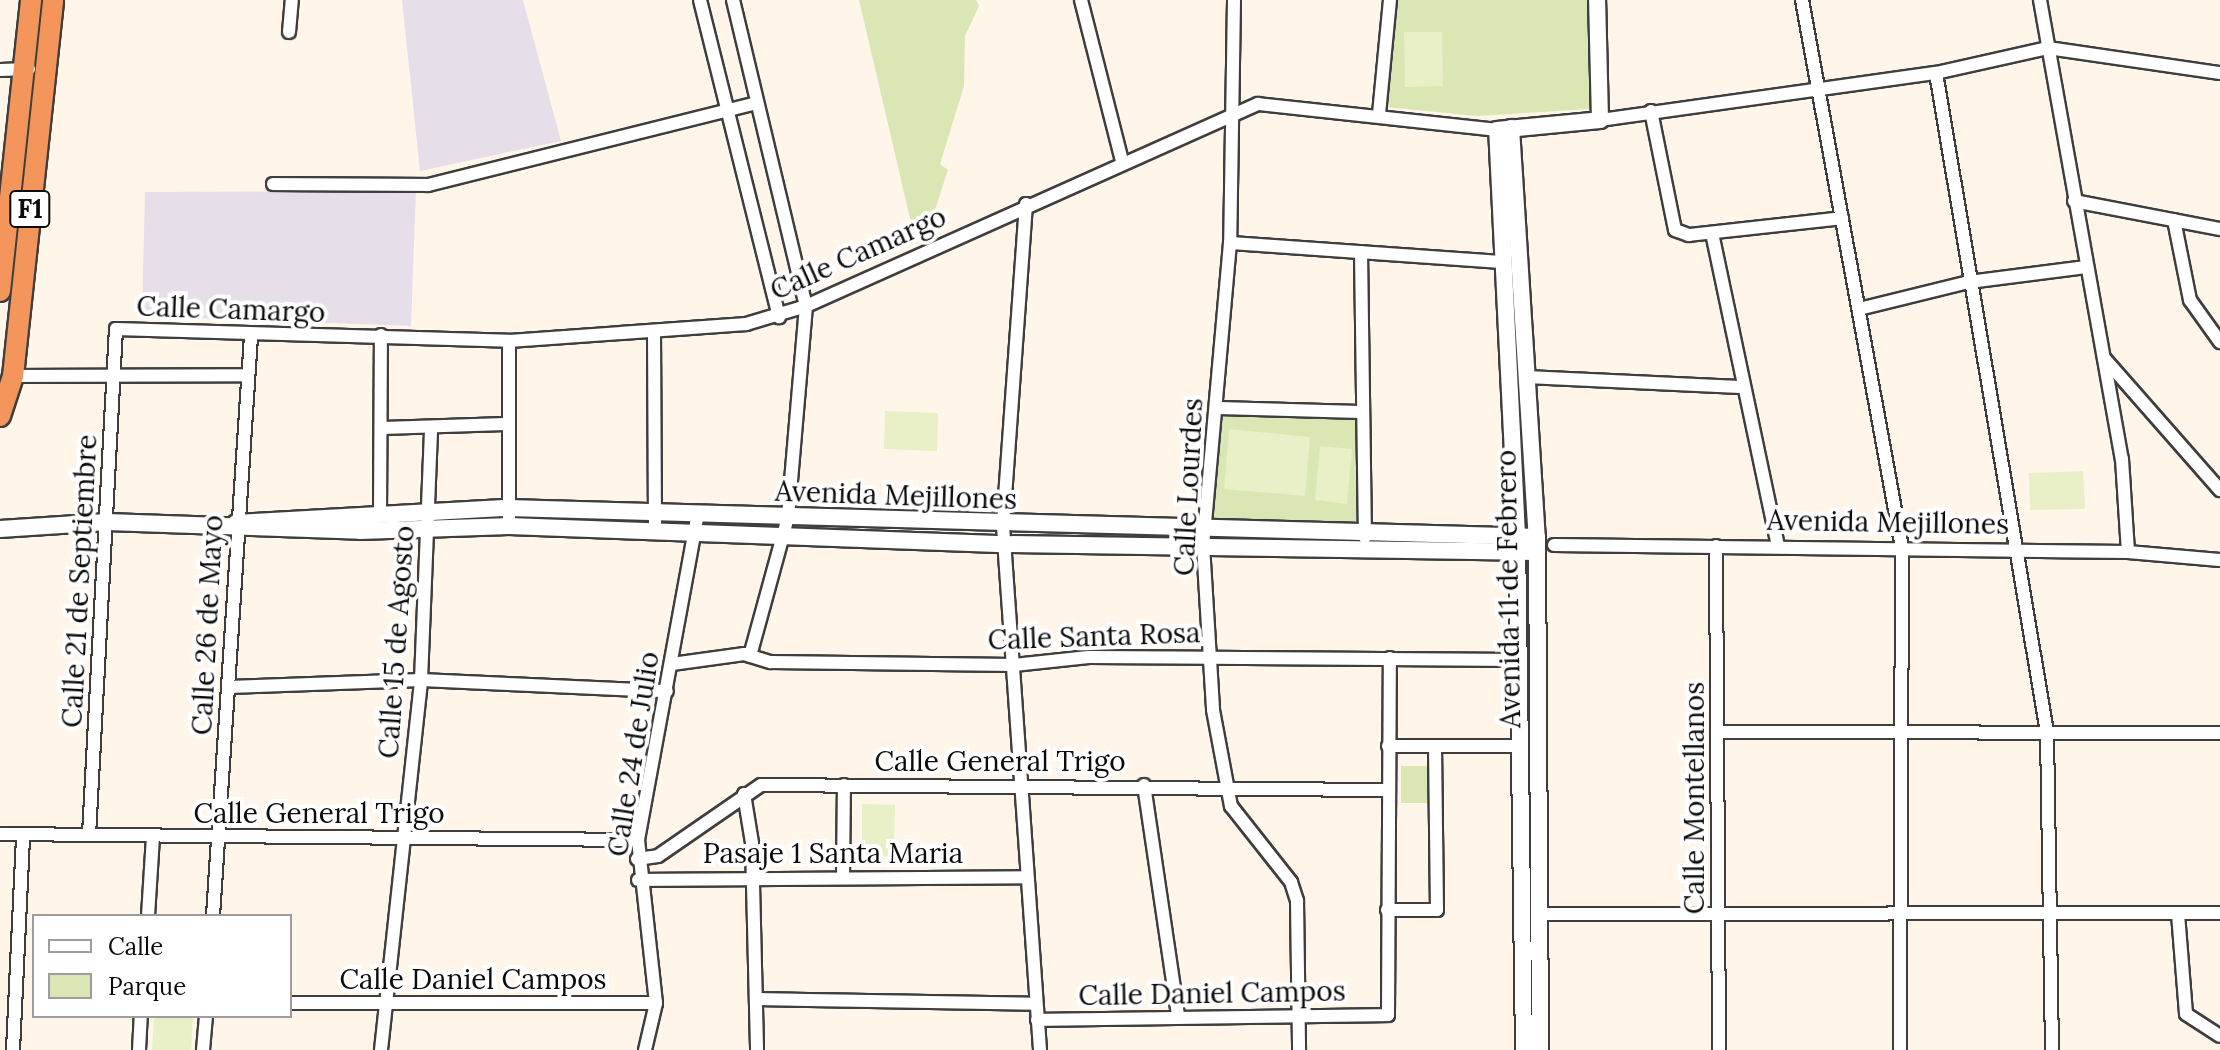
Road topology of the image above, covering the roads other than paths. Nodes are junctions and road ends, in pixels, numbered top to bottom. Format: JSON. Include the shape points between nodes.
{"nodes":[{"id":1,"x":31,"y":0,"type":"edge"},
{"id":2,"x":53,"y":0,"type":"edge"},
{"id":3,"x":292,"y":0,"type":"edge"},
{"id":4,"x":700,"y":0,"type":"edge"},
{"id":5,"x":733,"y":0,"type":"edge"},
{"id":6,"x":1081,"y":0,"type":"edge"},
{"id":7,"x":1234,"y":0,"type":"edge"},
{"id":8,"x":1390,"y":0,"type":"edge"},
{"id":9,"x":1597,"y":0,"type":"edge"},
{"id":10,"x":1802,"y":0,"type":"edge"},
{"id":11,"x":2040,"y":0,"type":"edge"},
{"id":12,"x":289,"y":32,"type":"dead end"},
{"id":13,"x":2048,"y":48,"type":"junction"},
{"id":14,"x":45,"y":68,"type":"junction"},
{"id":15,"x":24,"y":69,"type":"junction"},
{"id":16,"x":0,"y":70,"type":"edge"},
{"id":17,"x":1936,"y":73,"type":"junction"},
{"id":18,"x":2220,"y":73,"type":"edge"},
{"id":19,"x":1818,"y":91,"type":"junction"},
{"id":20,"x":757,"y":103,"type":"junction"},
{"id":21,"x":730,"y":109,"type":"junction"},
{"id":22,"x":1236,"y":110,"type":"junction"},
{"id":23,"x":1651,"y":111,"type":"junction"},
{"id":24,"x":1379,"y":114,"type":"junction"},
{"id":25,"x":1600,"y":120,"type":"junction"},
{"id":26,"x":1504,"y":129,"type":"junction"},
{"id":27,"x":1122,"y":161,"type":"junction"},
{"id":28,"x":273,"y":184,"type":"dead end"},
{"id":29,"x":2074,"y":201,"type":"junction"},
{"id":30,"x":1026,"y":204,"type":"junction"},
{"id":31,"x":4,"y":216,"type":"edge"},
{"id":32,"x":1842,"y":218,"type":"junction"},
{"id":33,"x":2174,"y":220,"type":"junction"},
{"id":34,"x":2220,"y":229,"type":"edge"},
{"id":35,"x":1712,"y":233,"type":"junction"},
{"id":36,"x":1230,"y":243,"type":"junction"},
{"id":37,"x":1361,"y":252,"type":"junction"},
{"id":38,"x":1502,"y":262,"type":"junction"},
{"id":39,"x":2086,"y":267,"type":"junction"},
{"id":40,"x":1969,"y":282,"type":"junction"},
{"id":41,"x":0,"y":291,"type":"edge"},
{"id":42,"x":806,"y":306,"type":"junction"},
{"id":43,"x":1859,"y":309,"type":"junction"},
{"id":44,"x":779,"y":317,"type":"junction"},
{"id":45,"x":116,"y":329,"type":"joint"},
{"id":46,"x":654,"y":333,"type":"junction"},
{"id":47,"x":381,"y":335,"type":"junction"},
{"id":48,"x":251,"y":336,"type":"junction"},
{"id":49,"x":509,"y":341,"type":"junction"},
{"id":50,"x":2220,"y":342,"type":"edge"},
{"id":51,"x":2102,"y":355,"type":"junction"},
{"id":52,"x":113,"y":373,"type":"junction"},
{"id":53,"x":248,"y":375,"type":"junction"},
{"id":54,"x":13,"y":376,"type":"junction"},
{"id":55,"x":1527,"y":377,"type":"junction"},
{"id":56,"x":1739,"y":387,"type":"junction"},
{"id":57,"x":1216,"y":408,"type":"junction"},
{"id":58,"x":1363,"y":412,"type":"junction"},
{"id":59,"x":0,"y":416,"type":"edge"},
{"id":60,"x":507,"y":424,"type":"junction"},
{"id":61,"x":431,"y":427,"type":"junction"},
{"id":62,"x":381,"y":428,"type":"junction"},
{"id":63,"x":2220,"y":490,"type":"edge"},
{"id":64,"x":508,"y":508,"type":"junction"},
{"id":65,"x":656,"y":512,"type":"junction"},
{"id":66,"x":698,"y":514,"type":"junction"},
{"id":67,"x":380,"y":515,"type":"junction"},
{"id":68,"x":430,"y":519,"type":"junction"},
{"id":69,"x":107,"y":522,"type":"junction"},
{"id":70,"x":235,"y":524,"type":"junction"},
{"id":71,"x":787,"y":525,"type":"junction"},
{"id":72,"x":509,"y":526,"type":"junction"},
{"id":73,"x":1003,"y":526,"type":"junction"},
{"id":74,"x":0,"y":529,"type":"edge"},
{"id":75,"x":655,"y":532,"type":"junction"},
{"id":76,"x":698,"y":532,"type":"junction"},
{"id":77,"x":1366,"y":532,"type":"junction"},
{"id":78,"x":1204,"y":537,"type":"junction"},
{"id":79,"x":1004,"y":544,"type":"junction"},
{"id":80,"x":1518,"y":544,"type":"junction"},
{"id":81,"x":1537,"y":544,"type":"junction"},
{"id":82,"x":1778,"y":545,"type":"junction"},
{"id":83,"x":1716,"y":546,"type":"junction"},
{"id":84,"x":1902,"y":548,"type":"junction"},
{"id":85,"x":1363,"y":550,"type":"junction"},
{"id":86,"x":2018,"y":551,"type":"junction"},
{"id":87,"x":2128,"y":552,"type":"junction"},
{"id":88,"x":2220,"y":560,"type":"edge"},
{"id":89,"x":750,"y":656,"type":"junction"},
{"id":90,"x":1210,"y":656,"type":"junction"},
{"id":91,"x":1390,"y":658,"type":"junction"},
{"id":92,"x":1521,"y":660,"type":"junction"},
{"id":93,"x":672,"y":664,"type":"junction"},
{"id":94,"x":1014,"y":665,"type":"junction"},
{"id":95,"x":421,"y":680,"type":"junction"},
{"id":96,"x":229,"y":687,"type":"junction"},
{"id":97,"x":667,"y":691,"type":"junction"},
{"id":98,"x":1717,"y":732,"type":"junction"},
{"id":99,"x":2047,"y":732,"type":"junction"},
{"id":100,"x":2220,"y":733,"type":"edge"},
{"id":101,"x":1900,"y":735,"type":"junction"},
{"id":102,"x":1388,"y":746,"type":"junction"},
{"id":103,"x":1435,"y":746,"type":"junction"},
{"id":104,"x":1520,"y":746,"type":"junction"},
{"id":105,"x":844,"y":785,"type":"junction"},
{"id":106,"x":1144,"y":785,"type":"junction"},
{"id":107,"x":1223,"y":787,"type":"junction"},
{"id":108,"x":1021,"y":788,"type":"junction"},
{"id":109,"x":1387,"y":790,"type":"junction"},
{"id":110,"x":744,"y":794,"type":"junction"},
{"id":111,"x":0,"y":834,"type":"edge"},
{"id":112,"x":23,"y":835,"type":"junction"},
{"id":113,"x":89,"y":835,"type":"junction"},
{"id":114,"x":403,"y":836,"type":"junction"},
{"id":115,"x":153,"y":837,"type":"junction"},
{"id":116,"x":219,"y":838,"type":"junction"},
{"id":117,"x":638,"y":840,"type":"junction"},
{"id":118,"x":637,"y":859,"type":"junction"},
{"id":119,"x":754,"y":875,"type":"junction"},
{"id":120,"x":843,"y":876,"type":"junction"},
{"id":121,"x":1027,"y":877,"type":"junction"},
{"id":122,"x":638,"y":880,"type":"junction"},
{"id":123,"x":1387,"y":910,"type":"junction"},
{"id":124,"x":2220,"y":913,"type":"edge"},
{"id":125,"x":148,"y":914,"type":"edge"},
{"id":126,"x":213,"y":914,"type":"edge"},
{"id":127,"x":1539,"y":914,"type":"junction"},
{"id":128,"x":2178,"y":914,"type":"junction"},
{"id":129,"x":1718,"y":915,"type":"junction"},
{"id":130,"x":2046,"y":915,"type":"junction"},
{"id":131,"x":1900,"y":918,"type":"junction"},
{"id":132,"x":756,"y":999,"type":"junction"},
{"id":133,"x":292,"y":1003,"type":"edge"},
{"id":134,"x":387,"y":1003,"type":"junction"},
{"id":135,"x":656,"y":1003,"type":"junction"},
{"id":136,"x":1035,"y":1004,"type":"junction"},
{"id":137,"x":1178,"y":1015,"type":"junction"},
{"id":138,"x":1299,"y":1016,"type":"junction"},
{"id":139,"x":141,"y":1018,"type":"edge"},
{"id":140,"x":206,"y":1018,"type":"edge"},
{"id":141,"x":1037,"y":1020,"type":"junction"},
{"id":142,"x":2220,"y":1036,"type":"edge"},
{"id":143,"x":13,"y":1050,"type":"edge"},
{"id":144,"x":139,"y":1050,"type":"edge"},
{"id":145,"x":203,"y":1050,"type":"edge"},
{"id":146,"x":381,"y":1050,"type":"edge"},
{"id":147,"x":645,"y":1050,"type":"edge"},
{"id":148,"x":757,"y":1050,"type":"edge"},
{"id":149,"x":1040,"y":1050,"type":"edge"},
{"id":150,"x":1299,"y":1050,"type":"edge"},
{"id":151,"x":1524,"y":1050,"type":"edge"},
{"id":152,"x":1540,"y":1050,"type":"edge"},
{"id":153,"x":1719,"y":1050,"type":"edge"},
{"id":154,"x":1900,"y":1050,"type":"edge"},
{"id":155,"x":2052,"y":1050,"type":"edge"}],
"edges":[{"from":1,"to":15,"type":"highway","number":"F1"},
{"from":2,"to":14,"type":"highway","number":"F1"},
{"from":3,"to":12,"type":"street"},
{"from":4,"to":21,"type":"street"},
{"from":5,"to":20,"type":"street"},
{"from":6,"to":27,"type":"street"},
{"from":7,"to":22,"type":"street","name":"Calle Lourdes"},
{"from":8,"to":24,"type":"street"},
{"from":9,"to":25,"type":"street"},
{"from":10,"to":19,"type":"street"},
{"from":11,"to":13,"type":"street"},
{"from":13,"to":17,"type":"street"},
{"from":13,"to":18,"type":"street"},
{"from":13,"to":29,"type":"street"},
{"from":14,"to":15,"type":"street"},
{"from":14,"to":54,"type":"highway","number":"F1"},
{"from":15,"to":16,"type":"street"},
{"from":15,"to":31,"type":"highway","number":"F1"},
{"from":17,"to":19,"type":"street"},
{"from":17,"to":40,"type":"street"},
{"from":19,"to":23,"type":"street"},
{"from":19,"to":32,"type":"street"},
{"from":20,"to":21,"type":"street"},
{"from":20,"to":42,"type":"street"},
{"from":21,"to":28,"type":"street","via":[[442,182]]},
{"from":21,"to":44,"type":"street"},
{"from":22,"to":24,"type":"street","name":"Calle Camargo","via":[[1258,104]]},
{"from":22,"to":27,"type":"street","name":"Calle Camargo"},
{"from":22,"to":36,"type":"street","name":"Calle Lourdes"},
{"from":23,"to":25,"type":"street"},
{"from":23,"to":35,"type":"street","via":[[1675,230]]},
{"from":24,"to":26,"type":"street","name":"Calle Camargo"},
{"from":25,"to":26,"type":"street"},
{"from":26,"to":38,"type":"street","name":"Avenida 11 de Febrero"},
{"from":26,"to":55,"type":"street","name":"Avenida 11 de Febrero"},
{"from":27,"to":30,"type":"street","name":"Calle Camargo"},
{"from":29,"to":33,"type":"street"},
{"from":29,"to":39,"type":"street"},
{"from":30,"to":42,"type":"street","name":"Calle Camargo"},
{"from":30,"to":73,"type":"street"},
{"from":31,"to":41,"type":"highway","number":"F1"},
{"from":32,"to":35,"type":"street"},
{"from":32,"to":43,"type":"street"},
{"from":33,"to":34,"type":"street"},
{"from":33,"to":50,"type":"street","via":[[2190,300]]},
{"from":35,"to":56,"type":"street"},
{"from":36,"to":37,"type":"street"},
{"from":36,"to":57,"type":"street","name":"Calle Lourdes"},
{"from":37,"to":38,"type":"street"},
{"from":37,"to":58,"type":"street"},
{"from":38,"to":80,"type":"street","name":"Avenida 11 de Febrero"},
{"from":39,"to":40,"type":"street"},
{"from":39,"to":51,"type":"street"},
{"from":40,"to":43,"type":"street"},
{"from":40,"to":86,"type":"street"},
{"from":42,"to":44,"type":"street","name":"Calle Camargo"},
{"from":42,"to":71,"type":"street"},
{"from":43,"to":84,"type":"street"},
{"from":44,"to":46,"type":"street","name":"Calle Camargo"},
{"from":45,"to":48,"type":"street","name":"Calle Camargo"},
{"from":45,"to":52,"type":"street","name":"Calle 21 de Septiembre"},
{"from":46,"to":49,"type":"street","name":"Calle Camargo"},
{"from":46,"to":65,"type":"street"},
{"from":47,"to":48,"type":"street","name":"Calle Camargo"},
{"from":47,"to":49,"type":"street","name":"Calle Camargo"},
{"from":47,"to":62,"type":"street"},
{"from":48,"to":53,"type":"street","name":"Calle 26 de Mayo"},
{"from":49,"to":60,"type":"street"},
{"from":51,"to":63,"type":"street"},
{"from":51,"to":87,"type":"street","via":[[2122,459]]},
{"from":52,"to":53,"type":"street"},
{"from":52,"to":54,"type":"street"},
{"from":52,"to":69,"type":"street","name":"Calle 21 de Septiembre"},
{"from":53,"to":70,"type":"street","name":"Calle 26 de Mayo"},
{"from":54,"to":59,"type":"highway","number":"F1"},
{"from":55,"to":56,"type":"street"},
{"from":55,"to":81,"type":"street","name":"Avenida 11 de Febrero"},
{"from":56,"to":82,"type":"street"},
{"from":57,"to":58,"type":"street"},
{"from":57,"to":78,"type":"street","name":"Calle Lourdes"},
{"from":58,"to":77,"type":"street"},
{"from":60,"to":61,"type":"street"},
{"from":60,"to":64,"type":"street"},
{"from":61,"to":62,"type":"street"},
{"from":61,"to":68,"type":"street","name":"Calle 15 de Agosto"},
{"from":62,"to":67,"type":"street"},
{"from":64,"to":65,"type":"street","name":"Avenida Mejillones"},
{"from":64,"to":68,"type":"street","name":"Avenida Mejillones"},
{"from":64,"to":72,"type":"street"},
{"from":65,"to":66,"type":"street","name":"Avenida Mejillones"},
{"from":65,"to":75,"type":"street"},
{"from":66,"to":71,"type":"street","name":"Avenida Mejillones"},
{"from":66,"to":76,"type":"street","name":"Calle 24 de Julio"},
{"from":67,"to":68,"type":"street","name":"Avenida Mejillones"},
{"from":67,"to":70,"type":"street","name":"Avenida Mejillones"},
{"from":68,"to":70,"type":"street","name":"Avenida Mejillones"},
{"from":68,"to":72,"type":"street","name":"Avenida Mejillones"},
{"from":68,"to":95,"type":"street","name":"Calle 15 de Agosto"},
{"from":69,"to":70,"type":"street","name":"Avenida Mejillones"},
{"from":69,"to":74,"type":"street","name":"Avenida Mejillones"},
{"from":69,"to":113,"type":"street","name":"Calle 21 de Septiembre"},
{"from":70,"to":96,"type":"street","name":"Calle 26 de Mayo"},
{"from":71,"to":73,"type":"street","name":"Avenida Mejillones"},
{"from":71,"to":76,"type":"street","name":"Avenida Mejillones"},
{"from":71,"to":79,"type":"street","name":"Avenida Mejillones"},
{"from":71,"to":89,"type":"street"},
{"from":72,"to":75,"type":"street","name":"Avenida Mejillones"},
{"from":73,"to":78,"type":"street","name":"Avenida Mejillones"},
{"from":73,"to":79,"type":"street"},
{"from":75,"to":76,"type":"street","name":"Avenida Mejillones"},
{"from":76,"to":93,"type":"street","name":"Calle 24 de Julio"},
{"from":77,"to":78,"type":"street","name":"Avenida Mejillones"},
{"from":77,"to":80,"type":"street","name":"Avenida Mejillones"},
{"from":77,"to":85,"type":"street"},
{"from":78,"to":79,"type":"street","name":"Avenida Mejillones"},
{"from":78,"to":85,"type":"street","name":"Avenida Mejillones"},
{"from":78,"to":90,"type":"street","name":"Calle Lourdes"},
{"from":79,"to":94,"type":"street"},
{"from":80,"to":81,"type":"street","name":"Avenida Mejillones"},
{"from":80,"to":85,"type":"street","name":"Avenida Mejillones"},
{"from":80,"to":92,"type":"street","name":"Avenida 11 de Febrero"},
{"from":81,"to":83,"type":"street","name":"Avenida Mejillones"},
{"from":81,"to":127,"type":"street","name":"Avenida 11 de Febrero"},
{"from":82,"to":83,"type":"street","name":"Avenida Mejillones"},
{"from":82,"to":84,"type":"street","name":"Avenida Mejillones"},
{"from":83,"to":98,"type":"street","name":"Calle Montellanos"},
{"from":84,"to":86,"type":"street","name":"Avenida Mejillones"},
{"from":84,"to":101,"type":"street"},
{"from":86,"to":87,"type":"street","name":"Avenida Mejillones"},
{"from":86,"to":99,"type":"street"},
{"from":87,"to":88,"type":"street","name":"Avenida Mejillones"},
{"from":89,"to":93,"type":"street","name":"Calle Santa Rosa"},
{"from":89,"to":94,"type":"street","name":"Calle Santa Rosa"},
{"from":90,"to":91,"type":"street","name":"Calle Santa Rosa"},
{"from":90,"to":94,"type":"street","name":"Calle Santa Rosa"},
{"from":90,"to":107,"type":"street","name":"Calle Lourdes"},
{"from":91,"to":92,"type":"street","name":"Calle Santa Rosa"},
{"from":91,"to":102,"type":"street"},
{"from":92,"to":104,"type":"street","name":"Avenida 11 de Febrero"},
{"from":93,"to":97,"type":"street","name":"Calle 24 de Julio"},
{"from":94,"to":108,"type":"street"},
{"from":95,"to":96,"type":"street"},
{"from":95,"to":97,"type":"street"},
{"from":95,"to":114,"type":"street","name":"Calle 15 de Agosto"},
{"from":96,"to":116,"type":"street","name":"Calle 26 de Mayo"},
{"from":97,"to":117,"type":"street","name":"Calle 24 de Julio"},
{"from":98,"to":101,"type":"street"},
{"from":98,"to":129,"type":"street","name":"Calle Montellanos"},
{"from":99,"to":100,"type":"street"},
{"from":99,"to":101,"type":"street"},
{"from":99,"to":130,"type":"street"},
{"from":101,"to":131,"type":"street"},
{"from":102,"to":103,"type":"street"},
{"from":102,"to":109,"type":"street"},
{"from":103,"to":104,"type":"street"},
{"from":103,"to":123,"type":"street","via":[[1438,908]]},
{"from":104,"to":151,"type":"street","name":"Avenida 11 de Febrero"},
{"from":105,"to":108,"type":"street","name":"Calle General Trigo"},
{"from":105,"to":110,"type":"street","name":"Calle General Trigo","via":[[761,785]]},
{"from":105,"to":120,"type":"street"},
{"from":106,"to":107,"type":"street","name":"Calle General Trigo"},
{"from":106,"to":108,"type":"street","name":"Calle General Trigo"},
{"from":106,"to":137,"type":"street"},
{"from":107,"to":109,"type":"street","name":"Calle General Trigo"},
{"from":107,"to":138,"type":"street","name":"Calle Lourdes","via":[[1291,882]]},
{"from":108,"to":121,"type":"street"},
{"from":109,"to":123,"type":"street"},
{"from":110,"to":118,"type":"street","name":"Calle General Trigo","via":[[666,852]]},
{"from":110,"to":119,"type":"street"},
{"from":111,"to":112,"type":"street","name":"Calle General Trigo"},
{"from":112,"to":113,"type":"street","name":"Calle General Trigo"},
{"from":112,"to":143,"type":"street"},
{"from":113,"to":115,"type":"street","name":"Calle General Trigo"},
{"from":114,"to":116,"type":"street","name":"Calle General Trigo"},
{"from":114,"to":117,"type":"street","name":"Calle General Trigo"},
{"from":114,"to":134,"type":"street","name":"Calle 15 de Agosto"},
{"from":115,"to":116,"type":"street","name":"Calle General Trigo"},
{"from":115,"to":125,"type":"street"},
{"from":116,"to":126,"type":"street","name":"Calle 26 de Mayo"},
{"from":117,"to":118,"type":"street","name":"Calle 24 de Julio"},
{"from":118,"to":122,"type":"street","name":"Calle 24 de Julio"},
{"from":119,"to":120,"type":"street","name":"Pasaje 1 Santa Maria"},
{"from":119,"to":122,"type":"street","name":"Pasaje 1 Santa Maria"},
{"from":119,"to":132,"type":"street"},
{"from":120,"to":121,"type":"street","name":"Pasaje 1 Santa Maria"},
{"from":121,"to":136,"type":"street"},
{"from":122,"to":135,"type":"street","name":"Calle 24 de Julio"},
{"from":123,"to":138,"type":"street","name":"Calle Daniel Campos","via":[[1388,1015]]},
{"from":124,"to":128,"type":"street"},
{"from":127,"to":129,"type":"street"},
{"from":127,"to":152,"type":"street","name":"Avenida 11 de Febrero"},
{"from":128,"to":130,"type":"street"},
{"from":128,"to":142,"type":"street","via":[[2186,1014]]},
{"from":129,"to":131,"type":"street"},
{"from":129,"to":153,"type":"street","name":"Calle Montellanos"},
{"from":130,"to":131,"type":"street"},
{"from":130,"to":155,"type":"street"},
{"from":131,"to":154,"type":"street"},
{"from":132,"to":136,"type":"street"},
{"from":132,"to":148,"type":"street"},
{"from":133,"to":134,"type":"street","name":"Calle Daniel Campos"},
{"from":134,"to":135,"type":"street","name":"Calle Daniel Campos"},
{"from":134,"to":146,"type":"street","name":"Calle 15 de Agosto"},
{"from":135,"to":147,"type":"street","name":"Calle 24 de Julio"},
{"from":136,"to":141,"type":"street"},
{"from":137,"to":138,"type":"street","name":"Calle Daniel Campos"},
{"from":137,"to":141,"type":"street","name":"Calle Daniel Campos"},
{"from":138,"to":150,"type":"street","name":"Calle Lourdes"},
{"from":139,"to":144,"type":"street"},
{"from":140,"to":145,"type":"street"},
{"from":141,"to":149,"type":"street"}]}
